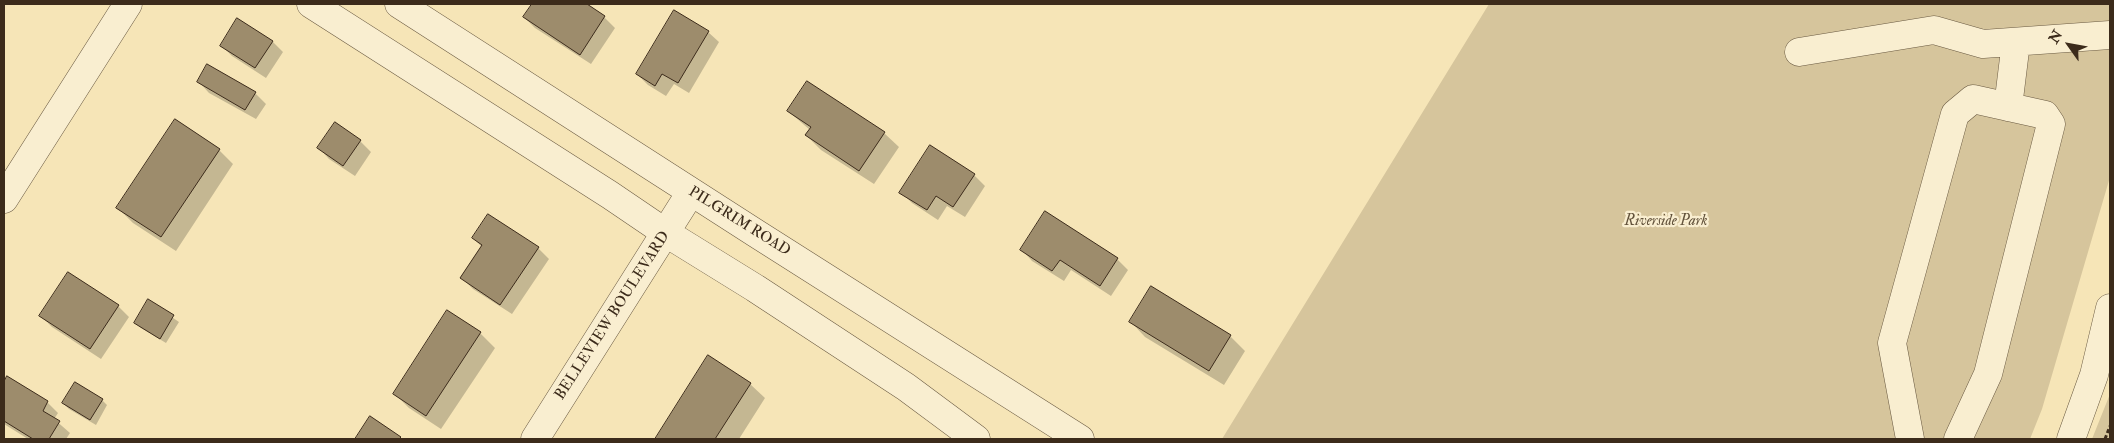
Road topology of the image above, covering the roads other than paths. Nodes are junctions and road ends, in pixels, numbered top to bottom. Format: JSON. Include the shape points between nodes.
{"nodes":[{"id":1,"x":128,"y":4,"type":"edge"},
{"id":2,"x":311,"y":4,"type":"edge"},
{"id":3,"x":399,"y":4,"type":"edge"},
{"id":4,"x":2110,"y":35,"type":"edge"},
{"id":5,"x":2016,"y":42,"type":"junction"},
{"id":6,"x":1799,"y":52,"type":"dead end"},
{"id":7,"x":2008,"y":107,"type":"junction"},
{"id":8,"x":691,"y":192,"type":"junction"},
{"id":9,"x":4,"y":199,"type":"edge"},
{"id":10,"x":666,"y":234,"type":"junction"},
{"id":11,"x":2110,"y":308,"type":"edge"},
{"id":12,"x":535,"y":439,"type":"edge"},
{"id":13,"x":976,"y":439,"type":"edge"},
{"id":14,"x":1080,"y":439,"type":"edge"},
{"id":15,"x":1910,"y":439,"type":"edge"},
{"id":16,"x":1958,"y":439,"type":"edge"},
{"id":17,"x":2071,"y":439,"type":"edge"}],
"edges":[{"from":1,"to":9,"type":"street"},
{"from":2,"to":10,"type":"street"},
{"from":3,"to":8,"type":"street","name":"PILGRIM ROAD"},
{"from":4,"to":5,"type":"street"},
{"from":5,"to":6,"type":"street","via":[[1983,44],[1934,30]]},
{"from":5,"to":7,"type":"street"},
{"from":7,"to":15,"type":"street","via":[[1973,99],[1955,114],[1892,343]]},
{"from":7,"to":16,"type":"street","via":[[2045,115],[2052,124],[1988,374]]},
{"from":8,"to":10,"type":"street","name":"BELLEVIEW BOULEVARD"},
{"from":8,"to":14,"type":"street","name":"PILGRIM ROAD"},
{"from":10,"to":12,"type":"street","name":"BELLEVIEW BOULEVARD"},
{"from":10,"to":13,"type":"street","via":[[906,387]]},
{"from":11,"to":17,"type":"street","via":[[2094,375]]}]}
